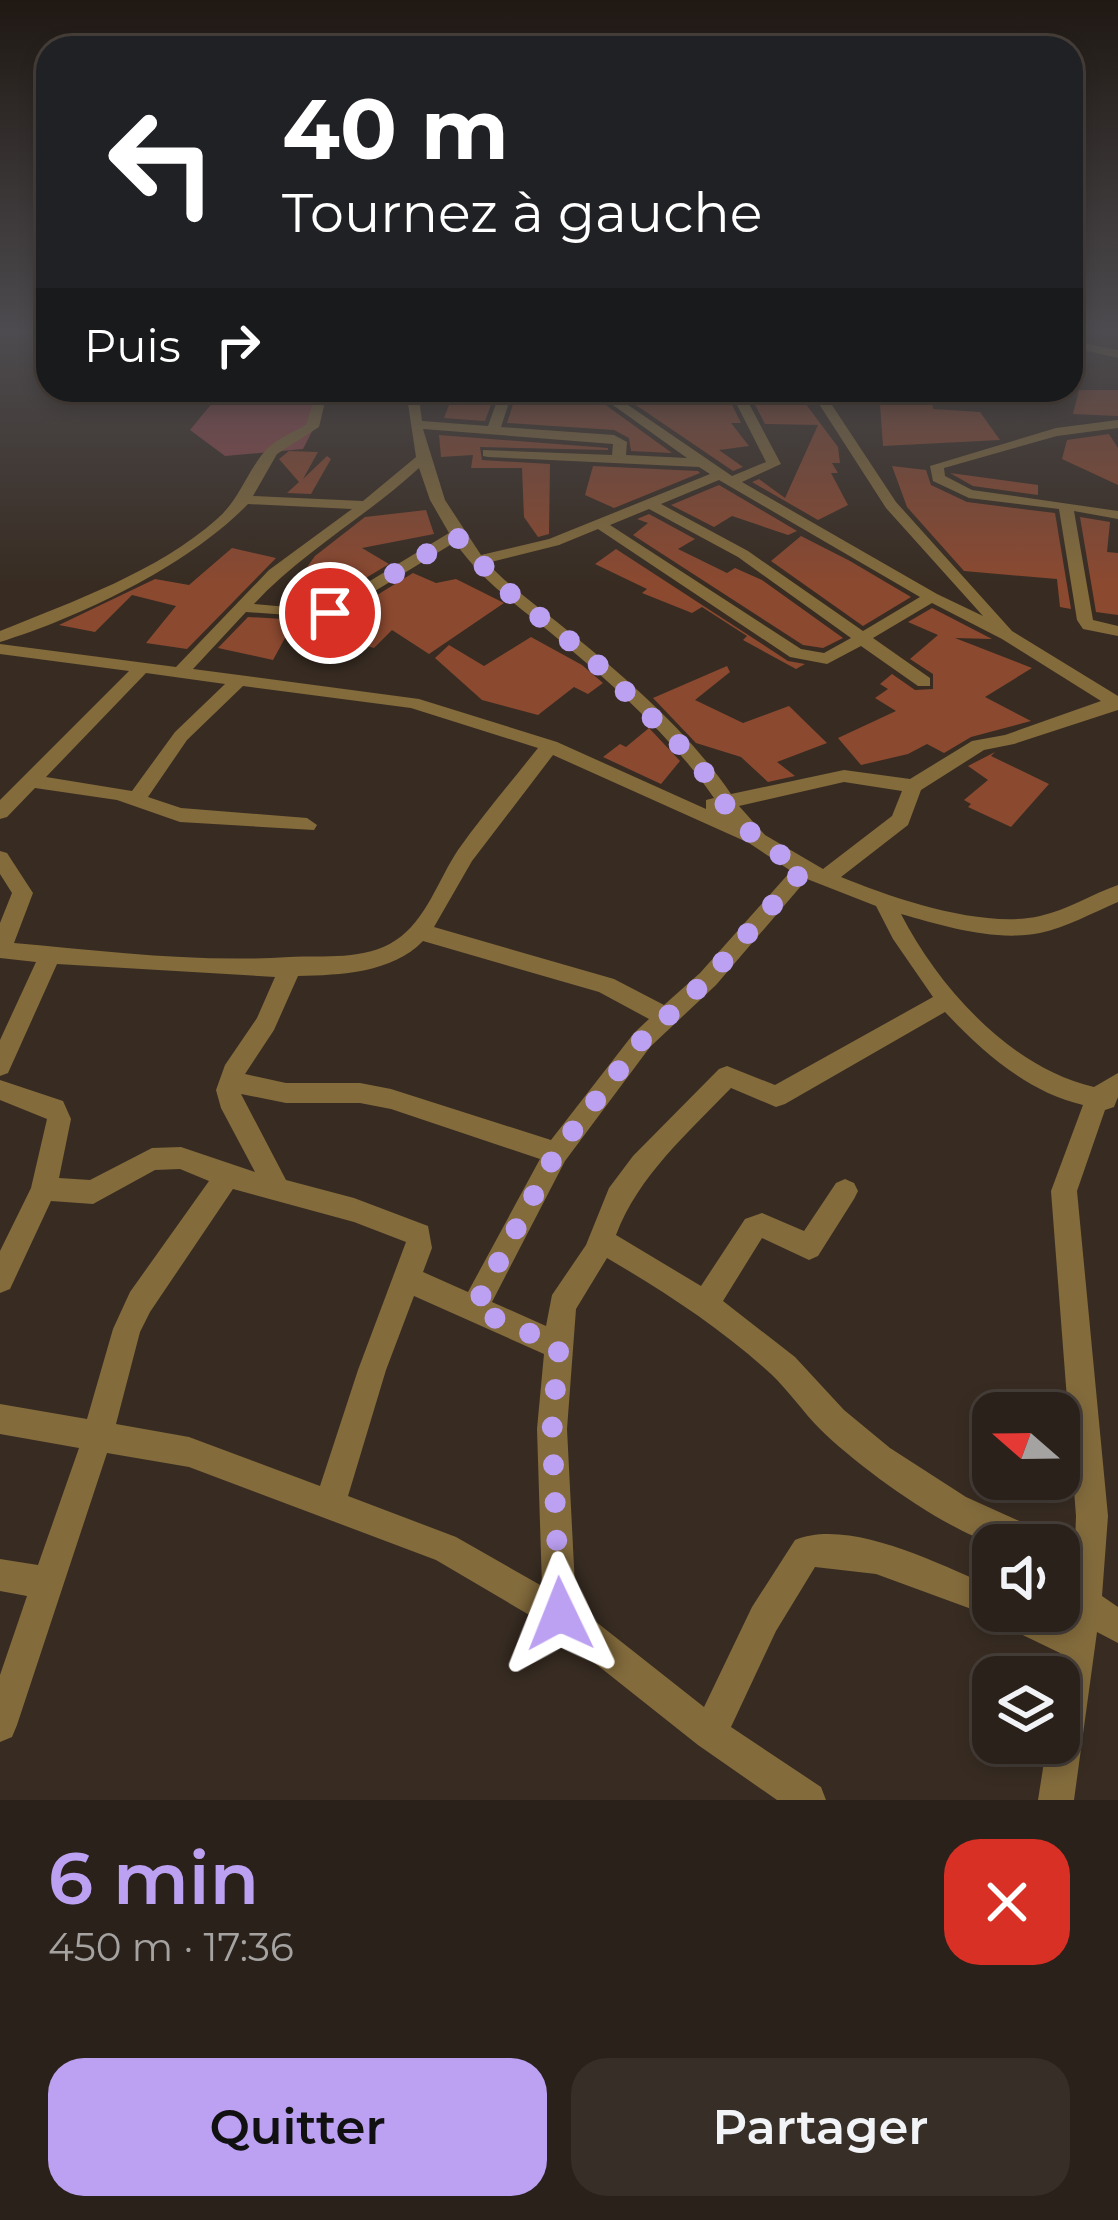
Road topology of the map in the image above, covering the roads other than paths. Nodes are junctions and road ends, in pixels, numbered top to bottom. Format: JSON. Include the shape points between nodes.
{"nodes":[{"id":1,"x":315,"y":415,"type":"edge"},
{"id":2,"x":416,"y":415,"type":"edge"},
{"id":3,"x":498,"y":415,"type":"edge"},
{"id":4,"x":634,"y":415,"type":"edge"},
{"id":5,"x":748,"y":415,"type":"edge"},
{"id":6,"x":832,"y":415,"type":"edge"},
{"id":7,"x":1048,"y":415,"type":"edge"},
{"id":8,"x":1118,"y":424,"type":"edge"},
{"id":9,"x":418,"y":425,"type":"junction"},
{"id":10,"x":493,"y":430,"type":"junction"},
{"id":11,"x":1043,"y":435,"type":"junction"},
{"id":12,"x":488,"y":453,"type":"dead end"},
{"id":13,"x":620,"y":457,"type":"junction"},
{"id":14,"x":422,"y":458,"type":"junction"},
{"id":15,"x":704,"y":463,"type":"junction"},
{"id":16,"x":726,"y":478,"type":"junction"},
{"id":17,"x":244,"y":500,"type":"junction"},
{"id":18,"x":363,"y":505,"type":"junction"},
{"id":19,"x":652,"y":505,"type":"junction"},
{"id":20,"x":1066,"y":505,"type":"junction"},
{"id":21,"x":1118,"y":515,"type":"edge"},
{"id":22,"x":602,"y":525,"type":"junction"},
{"id":23,"x":456,"y":536,"type":"junction"},
{"id":24,"x":479,"y":560,"type":"junction"},
{"id":25,"x":931,"y":597,"type":"junction"},
{"id":26,"x":239,"y":607,"type":"junction"},
{"id":27,"x":1118,"y":631,"type":"edge"},
{"id":28,"x":1008,"y":635,"type":"junction"},
{"id":29,"x":0,"y":637,"type":"edge"},
{"id":30,"x":863,"y":638,"type":"junction"},
{"id":31,"x":0,"y":649,"type":"edge"},
{"id":32,"x":143,"y":667,"type":"junction"},
{"id":33,"x":182,"y":671,"type":"junction"},
{"id":34,"x":236,"y":682,"type":"junction"},
{"id":35,"x":924,"y":682,"type":"dead end"},
{"id":36,"x":1117,"y":703,"type":"edge"},
{"id":37,"x":550,"y":746,"type":"junction"},
{"id":38,"x":31,"y":781,"type":"junction"},
{"id":39,"x":913,"y":786,"type":"junction"},
{"id":40,"x":137,"y":798,"type":"junction"},
{"id":41,"x":724,"y":803,"type":"junction"},
{"id":42,"x":690,"y":808,"type":"junction"},
{"id":43,"x":0,"y":812,"type":"edge"},
{"id":44,"x":307,"y":825,"type":"dead end"},
{"id":45,"x":759,"y":842,"type":"junction"},
{"id":46,"x":0,"y":858,"type":"edge"},
{"id":47,"x":815,"y":874,"type":"junction"},
{"id":48,"x":1118,"y":893,"type":"edge"},
{"id":49,"x":885,"y":903,"type":"junction"},
{"id":50,"x":418,"y":931,"type":"junction"},
{"id":51,"x":0,"y":950,"type":"edge"},
{"id":52,"x":50,"y":955,"type":"junction"},
{"id":53,"x":292,"y":965,"type":"junction"},
{"id":54,"x":948,"y":999,"type":"junction"},
{"id":55,"x":664,"y":1016,"type":"junction"},
{"id":56,"x":5,"y":1044,"type":"edge"},
{"id":57,"x":0,"y":1066,"type":"edge"},
{"id":58,"x":230,"y":1081,"type":"junction"},
{"id":59,"x":0,"y":1090,"type":"edge"},
{"id":60,"x":1111,"y":1094,"type":"edge"},
{"id":61,"x":556,"y":1153,"type":"junction"},
{"id":62,"x":227,"y":1176,"type":"junction"},
{"id":63,"x":277,"y":1188,"type":"junction"},
{"id":64,"x":44,"y":1189,"type":"junction"},
{"id":65,"x":845,"y":1191,"type":"dead end"},
{"id":66,"x":602,"y":1241,"type":"junction"},
{"id":67,"x":407,"y":1279,"type":"junction"},
{"id":68,"x":0,"y":1280,"type":"edge"},
{"id":69,"x":704,"y":1306,"type":"junction"},
{"id":70,"x":474,"y":1309,"type":"junction"},
{"id":71,"x":559,"y":1346,"type":"junction"},
{"id":72,"x":0,"y":1419,"type":"edge"},
{"id":73,"x":97,"y":1438,"type":"junction"},
{"id":74,"x":330,"y":1503,"type":"junction"},
{"id":75,"x":992,"y":1524,"type":"edge"},
{"id":76,"x":1080,"y":1545,"type":"edge"},
{"id":77,"x":0,"y":1574,"type":"edge"},
{"id":78,"x":50,"y":1583,"type":"junction"},
{"id":79,"x":1080,"y":1586,"type":"edge"},
{"id":80,"x":972,"y":1595,"type":"edge"},
{"id":81,"x":1084,"y":1604,"type":"junction"},
{"id":82,"x":560,"y":1614,"type":"junction"},
{"id":83,"x":1118,"y":1626,"type":"edge"},
{"id":84,"x":1054,"y":1632,"type":"edge"},
{"id":85,"x":1077,"y":1643,"type":"junction"},
{"id":86,"x":0,"y":1725,"type":"edge"},
{"id":87,"x":710,"y":1733,"type":"junction"},
{"id":88,"x":808,"y":1800,"type":"edge"},
{"id":89,"x":1057,"y":1800,"type":"edge"}],
"edges":[{"from":1,"to":17,"type":"street","via":[[312,427],[272,451]]},
{"from":2,"to":9,"type":"street"},
{"from":3,"to":10,"type":"street"},
{"from":4,"to":15,"type":"street"},
{"from":5,"to":16,"type":"street","via":[[773,466]]},
{"from":6,"to":28,"type":"street","via":[[891,506]]},
{"from":7,"to":11,"type":"street"},
{"from":8,"to":11,"type":"street"},
{"from":9,"to":10,"type":"street"},
{"from":9,"to":14,"type":"street"},
{"from":10,"to":13,"type":"street","via":[[614,439]]},
{"from":11,"to":20,"type":"street","via":[[943,463],[938,478],[961,492]]},
{"from":12,"to":13,"type":"street"},
{"from":13,"to":15,"type":"street"},
{"from":14,"to":18,"type":"street"},
{"from":14,"to":23,"type":"street"},
{"from":15,"to":16,"type":"street"},
{"from":16,"to":19,"type":"street"},
{"from":16,"to":25,"type":"street"},
{"from":17,"to":18,"type":"street"},
{"from":17,"to":29,"type":"street","via":[[222,525],[145,571]]},
{"from":18,"to":26,"type":"street"},
{"from":19,"to":22,"type":"street"},
{"from":19,"to":30,"type":"street","via":[[743,554]]},
{"from":20,"to":21,"type":"street"},
{"from":20,"to":27,"type":"street","via":[[1085,620]]},
{"from":22,"to":24,"type":"street"},
{"from":22,"to":30,"type":"street","via":[[802,656],[827,659]]},
{"from":23,"to":24,"type":"street"},
{"from":23,"to":26,"type":"street","via":[[325,615]]},
{"from":24,"to":41,"type":"street","via":[[698,763]]},
{"from":25,"to":28,"type":"street"},
{"from":25,"to":30,"type":"street"},
{"from":26,"to":33,"type":"street"},
{"from":28,"to":36,"type":"street"},
{"from":30,"to":35,"type":"street"},
{"from":31,"to":32,"type":"street"},
{"from":32,"to":33,"type":"street"},
{"from":32,"to":38,"type":"street"},
{"from":33,"to":34,"type":"street"},
{"from":34,"to":37,"type":"street","via":[[413,703]]},
{"from":34,"to":40,"type":"street","via":[[181,736]]},
{"from":36,"to":39,"type":"street","via":[[979,745]]},
{"from":37,"to":42,"type":"street"},
{"from":37,"to":50,"type":"street"},
{"from":38,"to":40,"type":"street"},
{"from":38,"to":43,"type":"street"},
{"from":39,"to":41,"type":"street","via":[[844,776]]},
{"from":39,"to":47,"type":"street","via":[[902,820]]},
{"from":40,"to":44,"type":"street","via":[[180,815]]},
{"from":41,"to":42,"type":"street"},
{"from":41,"to":45,"type":"street"},
{"from":42,"to":45,"type":"street"},
{"from":45,"to":47,"type":"street"},
{"from":46,"to":51,"type":"street","via":[[23,893]]},
{"from":47,"to":49,"type":"street"},
{"from":47,"to":55,"type":"street"},
{"from":48,"to":49,"type":"street","via":[[1034,926]]},
{"from":49,"to":54,"type":"street"},
{"from":50,"to":53,"type":"street","via":[[387,955]]},
{"from":50,"to":55,"type":"street","via":[[606,985]]},
{"from":51,"to":52,"type":"street"},
{"from":52,"to":53,"type":"street","via":[[113,964]]},
{"from":52,"to":56,"type":"street"},
{"from":53,"to":58,"type":"street"},
{"from":54,"to":60,"type":"street","via":[[1025,1066]]},
{"from":54,"to":66,"type":"street","via":[[776,1097],[727,1076],[642,1164],[609,1213]]},
{"from":55,"to":61,"type":"street"},
{"from":56,"to":57,"type":"street"},
{"from":58,"to":61,"type":"street","via":[[391,1099]]},
{"from":58,"to":63,"type":"street","via":[[233,1108]]},
{"from":59,"to":64,"type":"street","via":[[57,1113]]},
{"from":60,"to":76,"type":"street","via":[[1064,1191],[1092,1516]]},
{"from":61,"to":70,"type":"street"},
{"from":62,"to":63,"type":"street"},
{"from":62,"to":64,"type":"street","via":[[166,1157],[96,1191]]},
{"from":62,"to":73,"type":"street","via":[[140,1302]]},
{"from":63,"to":67,"type":"street","via":[[415,1232],[420,1240]]},
{"from":64,"to":68,"type":"street"},
{"from":65,"to":69,"type":"street","via":[[809,1247],[754,1228]]},
{"from":66,"to":69,"type":"street"},
{"from":66,"to":71,"type":"street","via":[[562,1305]]},
{"from":67,"to":70,"type":"street"},
{"from":67,"to":74,"type":"street"},
{"from":69,"to":75,"type":"street","via":[[781,1363],[868,1450]]},
{"from":70,"to":71,"type":"street"},
{"from":71,"to":82,"type":"street","via":[[552,1430]]},
{"from":72,"to":73,"type":"street"},
{"from":73,"to":74,"type":"street","via":[[189,1452]]},
{"from":73,"to":78,"type":"street"},
{"from":74,"to":82,"type":"street","via":[[445,1548]]},
{"from":77,"to":78,"type":"street"},
{"from":78,"to":86,"type":"street"},
{"from":79,"to":81,"type":"street"},
{"from":80,"to":87,"type":"street","via":[[890,1564],[806,1550]]},
{"from":81,"to":83,"type":"street"},
{"from":81,"to":85,"type":"street"},
{"from":82,"to":87,"type":"street"},
{"from":84,"to":85,"type":"street"},
{"from":85,"to":89,"type":"street"},
{"from":87,"to":88,"type":"street"}]}
